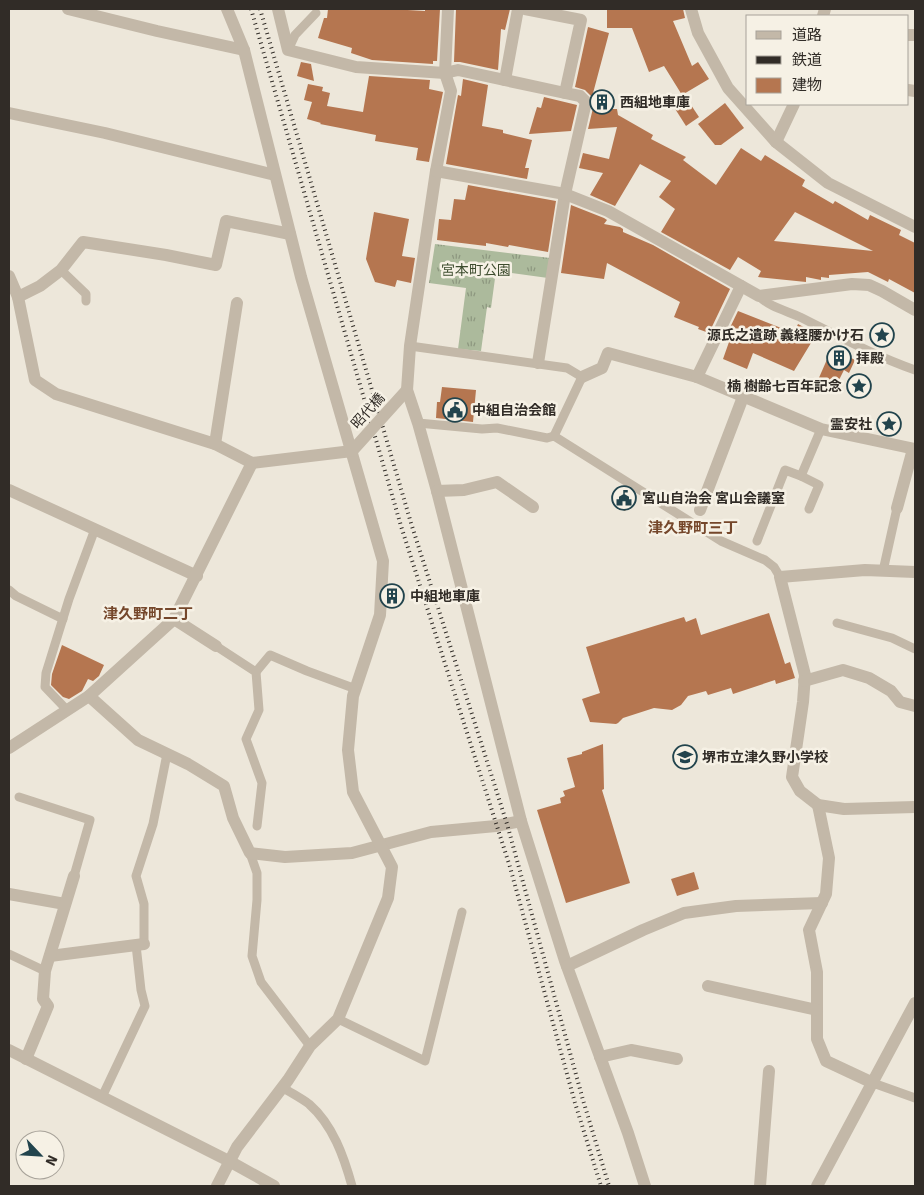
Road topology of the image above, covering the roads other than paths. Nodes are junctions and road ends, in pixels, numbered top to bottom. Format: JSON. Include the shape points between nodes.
{"nodes":[{"id":1,"x":68,"y":9,"type":"edge"},
{"id":2,"x":227,"y":9,"type":"edge"},
{"id":3,"x":278,"y":9,"type":"edge"},
{"id":4,"x":448,"y":9,"type":"edge"},
{"id":5,"x":518,"y":9,"type":"edge"},
{"id":6,"x":525,"y":9,"type":"edge"},
{"id":7,"x":691,"y":9,"type":"edge"},
{"id":8,"x":316,"y":13,"type":"dead end"},
{"id":9,"x":244,"y":50,"type":"junction"},
{"id":10,"x":288,"y":50,"type":"junction"},
{"id":11,"x":445,"y":73,"type":"junction"},
{"id":12,"x":505,"y":80,"type":"junction"},
{"id":13,"x":566,"y":92,"type":"junction"},
{"id":14,"x":794,"y":105,"type":"edge"},
{"id":15,"x":9,"y":113,"type":"edge"},
{"id":16,"x":776,"y":142,"type":"junction"},
{"id":17,"x":436,"y":171,"type":"junction"},
{"id":18,"x":275,"y":176,"type":"junction"},
{"id":19,"x":565,"y":194,"type":"junction"},
{"id":20,"x":915,"y":227,"type":"edge"},
{"id":21,"x":290,"y":234,"type":"junction"},
{"id":22,"x":61,"y":270,"type":"junction"},
{"id":23,"x":9,"y":276,"type":"edge"},
{"id":24,"x":741,"y":286,"type":"junction"},
{"id":25,"x":759,"y":296,"type":"junction"},
{"id":26,"x":18,"y":297,"type":"junction"},
{"id":27,"x":86,"y":301,"type":"dead end"},
{"id":28,"x":237,"y":303,"type":"dead end"},
{"id":29,"x":915,"y":310,"type":"edge"},
{"id":30,"x":410,"y":346,"type":"junction"},
{"id":31,"x":538,"y":363,"type":"junction"},
{"id":32,"x":915,"y":370,"type":"edge"},
{"id":33,"x":582,"y":377,"type":"junction"},
{"id":34,"x":697,"y":378,"type":"junction"},
{"id":35,"x":407,"y":390,"type":"junction"},
{"id":36,"x":744,"y":396,"type":"junction"},
{"id":37,"x":418,"y":423,"type":"junction"},
{"id":38,"x":821,"y":429,"type":"junction"},
{"id":39,"x":554,"y":436,"type":"junction"},
{"id":40,"x":215,"y":444,"type":"junction"},
{"id":41,"x":914,"y":449,"type":"edge"},
{"id":42,"x":352,"y":451,"type":"junction"},
{"id":43,"x":252,"y":463,"type":"junction"},
{"id":44,"x":801,"y":476,"type":"junction"},
{"id":45,"x":9,"y":490,"type":"edge"},
{"id":46,"x":437,"y":491,"type":"junction"},
{"id":47,"x":533,"y":507,"type":"dead end"},
{"id":48,"x":897,"y":508,"type":"joint"},
{"id":49,"x":809,"y":509,"type":"dead end"},
{"id":50,"x":700,"y":510,"type":"dead end"},
{"id":51,"x":95,"y":529,"type":"junction"},
{"id":52,"x":757,"y":541,"type":"dead end"},
{"id":53,"x":883,"y":571,"type":"junction"},
{"id":54,"x":915,"y":572,"type":"edge"},
{"id":55,"x":197,"y":576,"type":"junction"},
{"id":56,"x":780,"y":577,"type":"junction"},
{"id":57,"x":9,"y":590,"type":"edge"},
{"id":58,"x":63,"y":619,"type":"junction"},
{"id":59,"x":174,"y":619,"type":"junction"},
{"id":60,"x":837,"y":623,"type":"dead end"},
{"id":61,"x":216,"y":646,"type":"joint"},
{"id":62,"x":915,"y":649,"type":"edge"},
{"id":63,"x":256,"y":672,"type":"junction"},
{"id":64,"x":804,"y":681,"type":"junction"},
{"id":65,"x":356,"y":689,"type":"junction"},
{"id":66,"x":89,"y":696,"type":"junction"},
{"id":67,"x":915,"y":706,"type":"edge"},
{"id":68,"x":67,"y":710,"type":"junction"},
{"id":69,"x":9,"y":748,"type":"edge"},
{"id":70,"x":167,"y":754,"type":"junction"},
{"id":71,"x":19,"y":797,"type":"dead end"},
{"id":72,"x":818,"y":805,"type":"junction"},
{"id":73,"x":915,"y":807,"type":"edge"},
{"id":74,"x":521,"y":821,"type":"junction"},
{"id":75,"x":257,"y":826,"type":"dead end"},
{"id":76,"x":381,"y":845,"type":"junction"},
{"id":77,"x":250,"y":854,"type":"junction"},
{"id":78,"x":74,"y":876,"type":"joint"},
{"id":79,"x":9,"y":894,"type":"edge"},
{"id":80,"x":822,"y":903,"type":"junction"},
{"id":81,"x":65,"y":904,"type":"junction"},
{"id":82,"x":462,"y":912,"type":"dead end"},
{"id":83,"x":140,"y":945,"type":"junction"},
{"id":84,"x":9,"y":954,"type":"edge"},
{"id":85,"x":50,"y":956,"type":"junction"},
{"id":86,"x":567,"y":966,"type":"junction"},
{"id":87,"x":45,"y":971,"type":"junction"},
{"id":88,"x":708,"y":986,"type":"dead end"},
{"id":89,"x":915,"y":1003,"type":"edge"},
{"id":90,"x":817,"y":1010,"type":"junction"},
{"id":91,"x":338,"y":1019,"type":"junction"},
{"id":92,"x":310,"y":1046,"type":"junction"},
{"id":93,"x":9,"y":1050,"type":"edge"},
{"id":94,"x":600,"y":1057,"type":"junction"},
{"id":95,"x":26,"y":1059,"type":"junction"},
{"id":96,"x":677,"y":1059,"type":"dead end"},
{"id":97,"x":769,"y":1071,"type":"dead end"},
{"id":98,"x":873,"y":1083,"type":"junction"},
{"id":99,"x":282,"y":1087,"type":"junction"},
{"id":100,"x":102,"y":1097,"type":"junction"},
{"id":101,"x":915,"y":1098,"type":"edge"},
{"id":102,"x":229,"y":1161,"type":"junction"},
{"id":103,"x":217,"y":1186,"type":"edge"},
{"id":104,"x":274,"y":1186,"type":"edge"},
{"id":105,"x":352,"y":1186,"type":"edge"},
{"id":106,"x":645,"y":1186,"type":"edge"},
{"id":107,"x":760,"y":1186,"type":"edge"},
{"id":108,"x":817,"y":1186,"type":"edge"}],
"edges":[{"from":1,"to":9,"type":"street"},
{"from":2,"to":9,"type":"street"},
{"from":3,"to":10,"type":"street"},
{"from":4,"to":11,"type":"street"},
{"from":5,"to":12,"type":"street"},
{"from":6,"to":13,"type":"street","via":[[581,20]]},
{"from":7,"to":16,"type":"street","via":[[698,33],[728,88]]},
{"from":8,"to":10,"type":"lane","via":[[295,35]]},
{"from":9,"to":18,"type":"street"},
{"from":10,"to":11,"type":"street","via":[[356,67]]},
{"from":11,"to":12,"type":"street","via":[[458,70]]},
{"from":11,"to":17,"type":"street","via":[[451,90]]},
{"from":12,"to":13,"type":"street"},
{"from":13,"to":19,"type":"street","via":[[580,96],[586,102]]},
{"from":14,"to":16,"type":"street"},
{"from":15,"to":18,"type":"street","via":[[105,133]]},
{"from":16,"to":20,"type":"street","via":[[828,183]]},
{"from":17,"to":19,"type":"street"},
{"from":17,"to":30,"type":"street"},
{"from":18,"to":21,"type":"street"},
{"from":19,"to":24,"type":"street","via":[[608,211]]},
{"from":19,"to":31,"type":"street"},
{"from":21,"to":22,"type":"street","via":[[226,221],[216,265],[84,242]]},
{"from":21,"to":42,"type":"street"},
{"from":22,"to":26,"type":"street"},
{"from":22,"to":27,"type":"lane","via":[[86,294]]},
{"from":23,"to":26,"type":"street"},
{"from":24,"to":25,"type":"street"},
{"from":24,"to":34,"type":"street"},
{"from":25,"to":29,"type":"street","via":[[852,284],[868,285]]},
{"from":25,"to":32,"type":"lane","via":[[764,302]]},
{"from":26,"to":40,"type":"street","via":[[35,380],[56,394]]},
{"from":28,"to":40,"type":"street"},
{"from":30,"to":31,"type":"lane"},
{"from":30,"to":35,"type":"street"},
{"from":31,"to":33,"type":"lane","via":[[567,368]]},
{"from":33,"to":34,"type":"street","via":[[602,368],[608,354]]},
{"from":33,"to":39,"type":"lane"},
{"from":34,"to":36,"type":"street"},
{"from":35,"to":37,"type":"street"},
{"from":35,"to":42,"type":"street","name":"昭代橋","bridge":true},
{"from":36,"to":38,"type":"street"},
{"from":36,"to":50,"type":"street"},
{"from":37,"to":39,"type":"lane","via":[[497,428],[547,438]]},
{"from":37,"to":46,"type":"street"},
{"from":38,"to":41,"type":"street"},
{"from":38,"to":44,"type":"lane"},
{"from":39,"to":56,"type":"lane","via":[[721,541],[765,560]]},
{"from":40,"to":43,"type":"street"},
{"from":41,"to":48,"type":"street"},
{"from":42,"to":43,"type":"street"},
{"from":42,"to":65,"type":"street","via":[[383,561],[380,615]]},
{"from":43,"to":55,"type":"street"},
{"from":44,"to":49,"type":"lane","via":[[819,486]]},
{"from":44,"to":52,"type":"lane","via":[[785,470]]},
{"from":45,"to":51,"type":"street"},
{"from":46,"to":47,"type":"street","via":[[464,490],[497,482]]},
{"from":46,"to":74,"type":"street"},
{"from":48,"to":53,"type":"lane"},
{"from":51,"to":55,"type":"street"},
{"from":51,"to":58,"type":"lane"},
{"from":53,"to":54,"type":"street"},
{"from":53,"to":56,"type":"street"},
{"from":55,"to":59,"type":"street"},
{"from":56,"to":64,"type":"street"},
{"from":57,"to":58,"type":"lane"},
{"from":58,"to":68,"type":"lane","via":[[46,674],[46,687]]},
{"from":59,"to":61,"type":"street"},
{"from":59,"to":66,"type":"street"},
{"from":60,"to":62,"type":"lane","via":[[892,638]]},
{"from":61,"to":63,"type":"lane"},
{"from":63,"to":65,"type":"lane","via":[[270,655]]},
{"from":63,"to":75,"type":"lane","via":[[259,710],[246,739],[262,783]]},
{"from":64,"to":67,"type":"street","via":[[843,670],[868,678],[891,691],[900,702]]},
{"from":64,"to":72,"type":"street","via":[[792,777],[800,791]]},
{"from":65,"to":76,"type":"street","via":[[348,750],[353,792]]},
{"from":66,"to":68,"type":"street"},
{"from":66,"to":70,"type":"street","via":[[138,740]]},
{"from":68,"to":69,"type":"street"},
{"from":70,"to":77,"type":"street","via":[[224,786],[233,818]]},
{"from":70,"to":83,"type":"lane","via":[[153,824],[136,876],[144,904]]},
{"from":71,"to":78,"type":"lane","via":[[90,820]]},
{"from":72,"to":73,"type":"street","via":[[844,809]]},
{"from":72,"to":80,"type":"street","via":[[829,858],[826,894]]},
{"from":74,"to":76,"type":"street","via":[[431,832]]},
{"from":74,"to":86,"type":"street"},
{"from":76,"to":77,"type":"street","via":[[352,853],[317,856]]},
{"from":76,"to":91,"type":"street","via":[[392,867],[388,898]]},
{"from":77,"to":92,"type":"lane","via":[[257,873],[252,956],[261,982]]},
{"from":78,"to":81,"type":"street"},
{"from":79,"to":81,"type":"street"},
{"from":80,"to":86,"type":"street","via":[[736,906],[684,913]]},
{"from":80,"to":90,"type":"street","via":[[809,930],[817,972]]},
{"from":81,"to":85,"type":"street"},
{"from":82,"to":91,"type":"lane","via":[[425,1061]]},
{"from":83,"to":85,"type":"street"},
{"from":83,"to":100,"type":"lane","via":[[141,990],[145,1006]]},
{"from":84,"to":87,"type":"lane"},
{"from":85,"to":87,"type":"street"},
{"from":86,"to":94,"type":"street"},
{"from":87,"to":95,"type":"street","via":[[43,999],[48,1006]]},
{"from":88,"to":90,"type":"street"},
{"from":89,"to":98,"type":"street"},
{"from":90,"to":98,"type":"street","via":[[817,1039],[826,1061]]},
{"from":91,"to":92,"type":"street"},
{"from":92,"to":99,"type":"street"},
{"from":93,"to":95,"type":"street"},
{"from":94,"to":96,"type":"street","via":[[631,1050]]},
{"from":94,"to":106,"type":"street"},
{"from":95,"to":100,"type":"street"},
{"from":97,"to":107,"type":"street"},
{"from":98,"to":101,"type":"lane"},
{"from":98,"to":108,"type":"street"},
{"from":99,"to":102,"type":"street"},
{"from":99,"to":105,"type":"lane","via":[[309,1105],[329,1127],[344,1158]]},
{"from":100,"to":102,"type":"street"},
{"from":102,"to":103,"type":"street"},
{"from":102,"to":104,"type":"street"}]}
